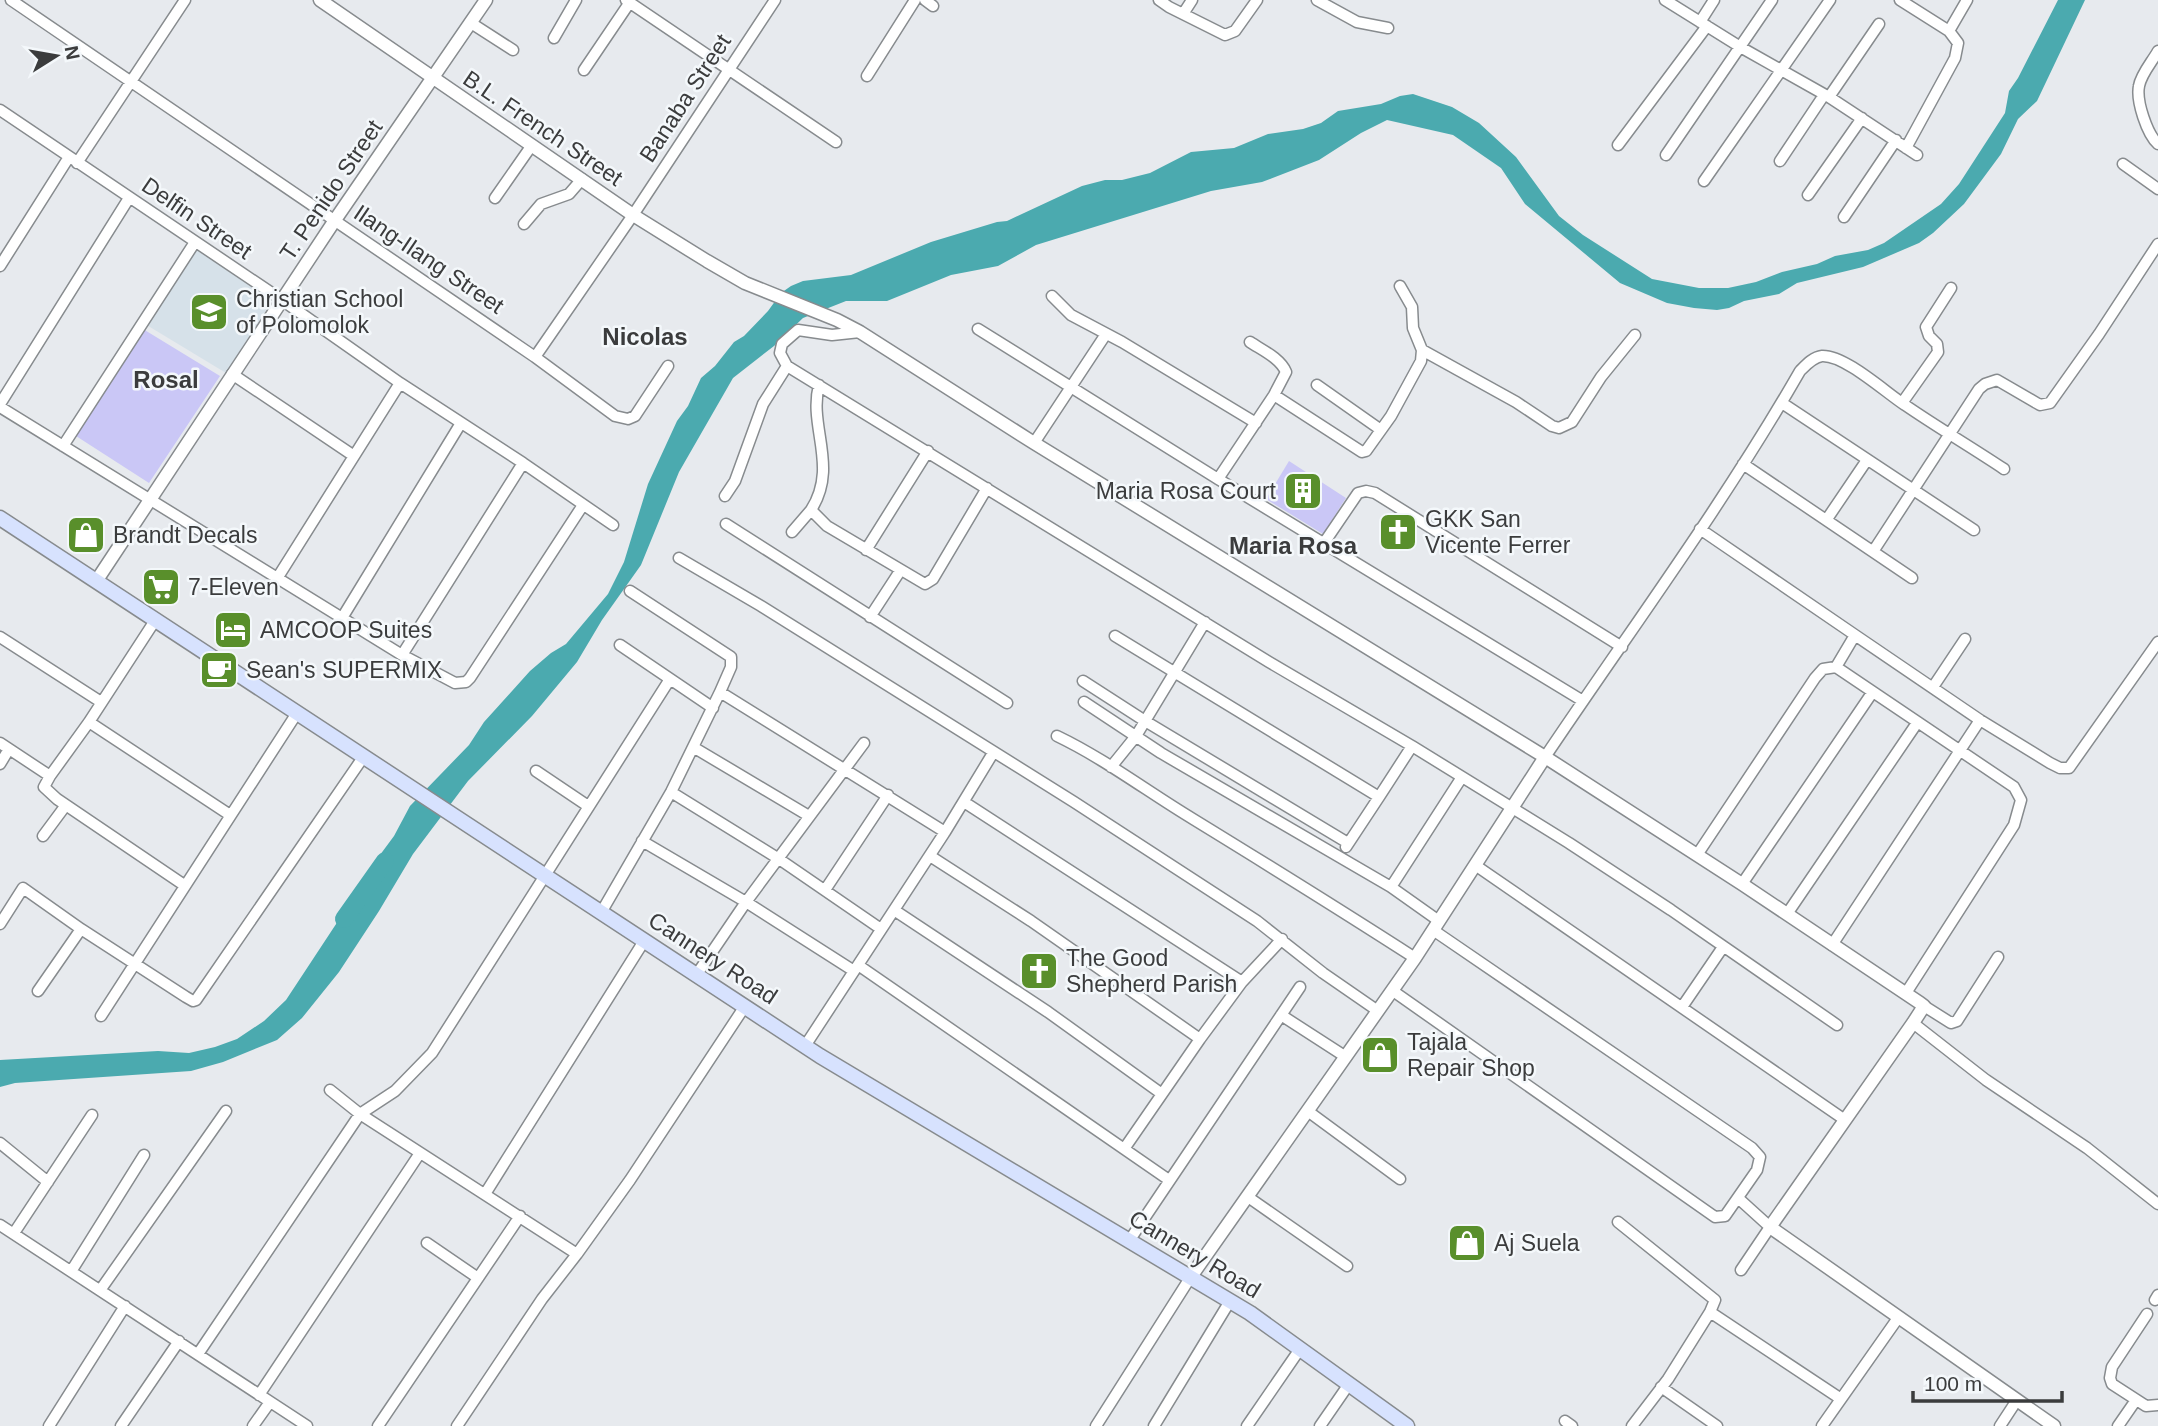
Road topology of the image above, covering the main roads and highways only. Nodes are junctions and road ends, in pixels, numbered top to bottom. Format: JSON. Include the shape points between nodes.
{"nodes":[{"id":1,"x":0,"y":518,"type":"edge"},
{"id":2,"x":1398,"y":1424,"type":"edge"}],
"edges":[{"from":1,"to":2,"type":"main road","name":"Cannery Road","via":[[805,1046],[1230,1301]]}]}
